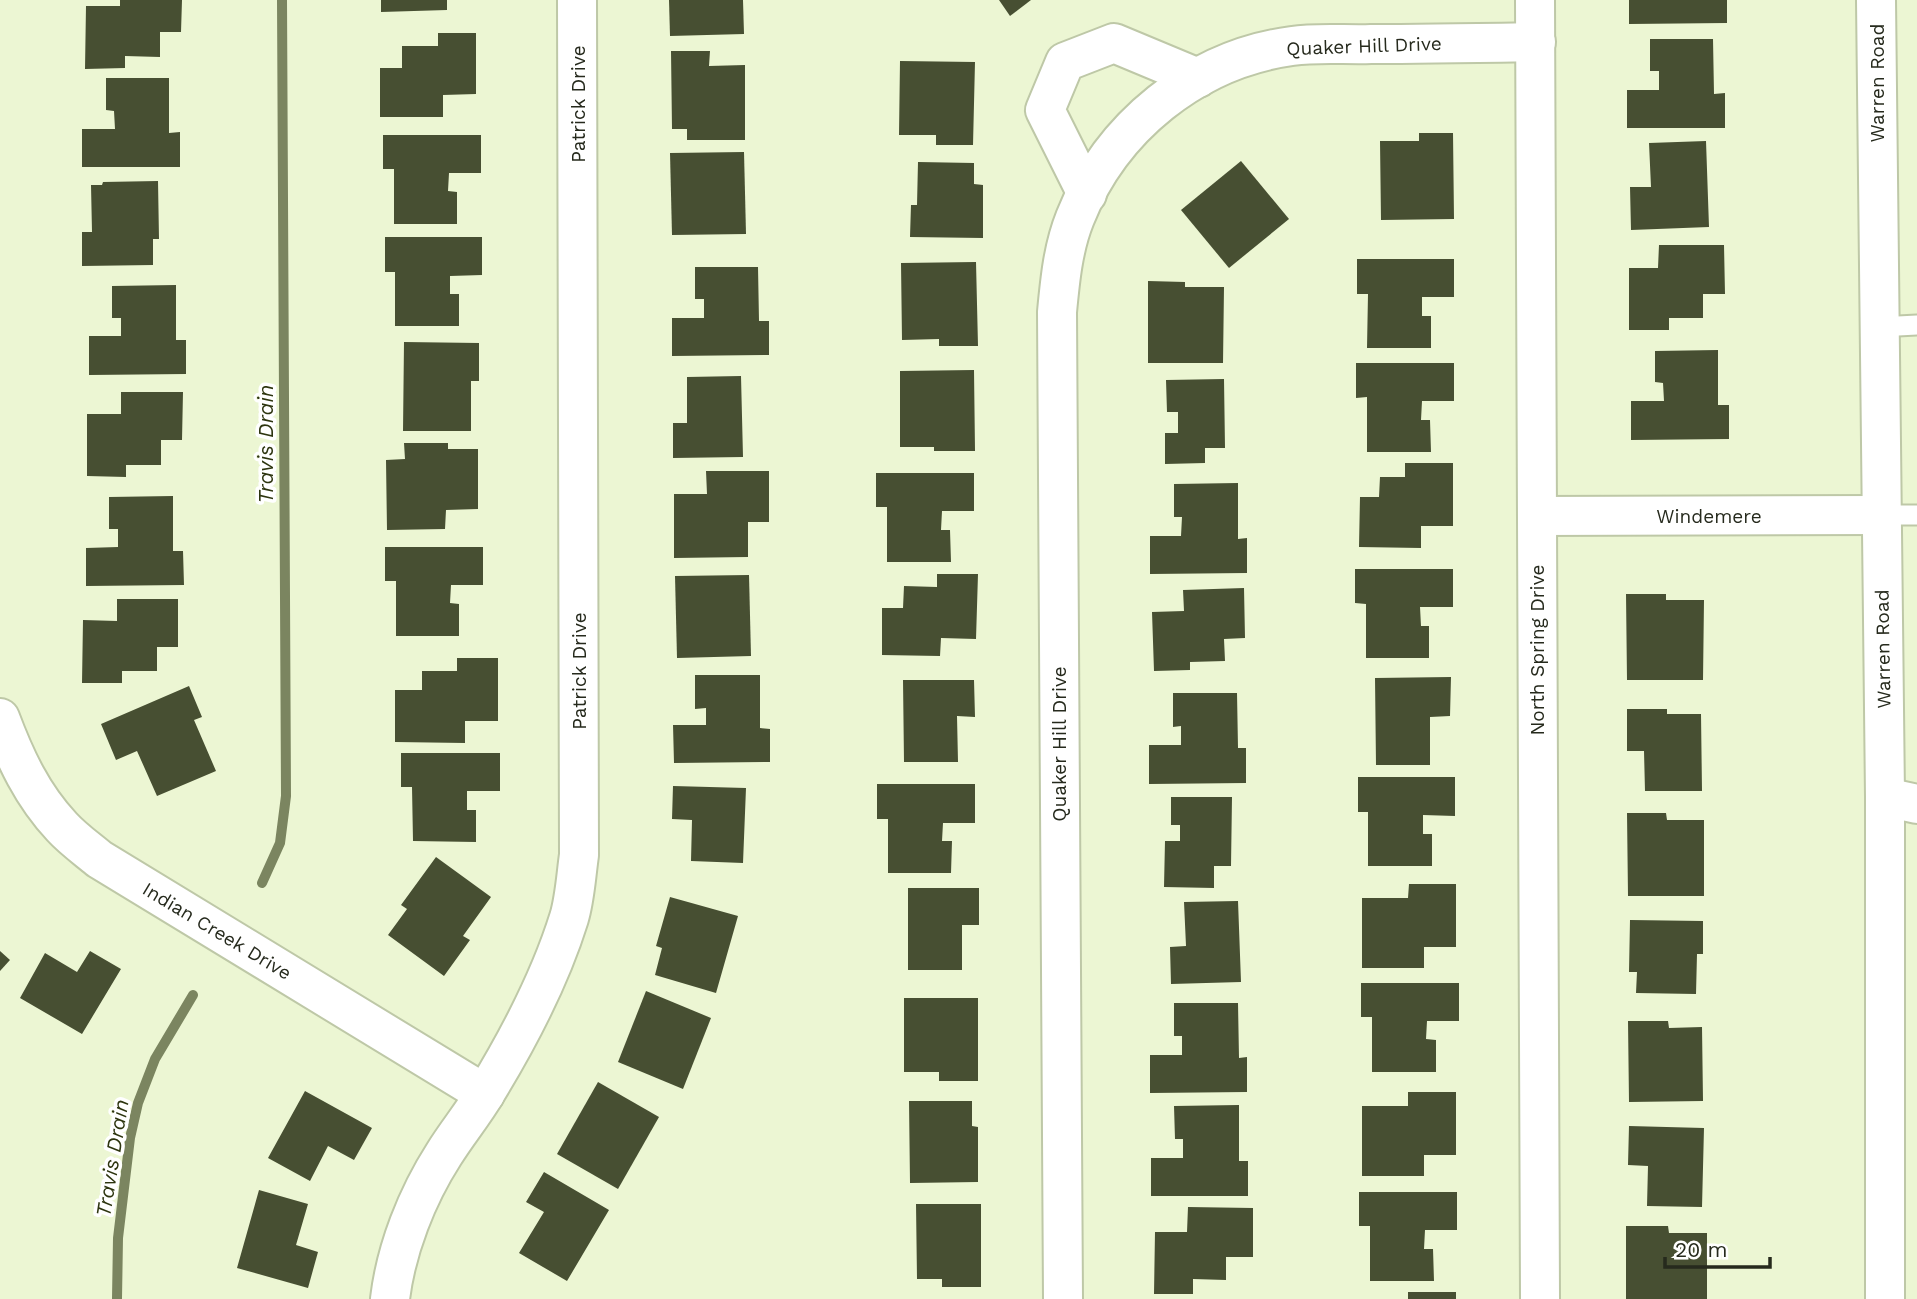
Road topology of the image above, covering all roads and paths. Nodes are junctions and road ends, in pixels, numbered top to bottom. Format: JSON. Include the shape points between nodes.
{"nodes":[{"id":1,"x":577,"y":0,"type":"edge"},
{"id":2,"x":1535,"y":0,"type":"edge"},
{"id":3,"x":1876,"y":0,"type":"edge"},
{"id":4,"x":1535,"y":42,"type":"junction"},
{"id":5,"x":1198,"y":78,"type":"junction"},
{"id":6,"x":1087,"y":194,"type":"junction"},
{"id":7,"x":1917,"y":325,"type":"edge"},
{"id":8,"x":1880,"y":327,"type":"junction"},
{"id":9,"x":1899,"y":515,"type":"edge"},
{"id":10,"x":1536,"y":516,"type":"junction"},
{"id":11,"x":0,"y":718,"type":"edge"},
{"id":12,"x":1906,"y":797,"type":"edge"},
{"id":13,"x":485,"y":1094,"type":"junction"},
{"id":14,"x":390,"y":1299,"type":"edge"},
{"id":15,"x":1063,"y":1299,"type":"edge"},
{"id":16,"x":1540,"y":1299,"type":"edge"},
{"id":17,"x":1885,"y":1299,"type":"edge"}],
"edges":[{"from":1,"to":13,"type":"street","name":"Patrick Drive","via":[[579,855],[569,916],[554,960]]},
{"from":2,"to":4,"type":"street","name":"North Spring Drive"},
{"from":3,"to":8,"type":"street","name":"Warren Road"},
{"from":4,"to":5,"type":"street","name":"Quaker Hill Drive","via":[[1294,45],[1250,54]]},
{"from":4,"to":10,"type":"street","name":"North Spring Drive"},
{"from":5,"to":6,"type":"street","name":"Quaker Hill Drive","via":[[1129,130]]},
{"from":5,"to":6,"type":"street","via":[[1114,43],[1065,62],[1045,110]]},
{"from":6,"to":15,"type":"street","name":"Quaker Hill Drive","via":[[1074,219],[1061,268],[1057,312]]},
{"from":7,"to":8,"type":"lane"},
{"from":8,"to":9,"type":"street","name":"Warren Road"},
{"from":9,"to":10,"type":"street","name":"Windemere"},
{"from":9,"to":12,"type":"street","name":"Warren Road"},
{"from":10,"to":16,"type":"street","name":"North Spring Drive"},
{"from":11,"to":13,"type":"street","name":"Indian Creek Drive","via":[[35,795],[63,828],[99,859]]},
{"from":12,"to":17,"type":"street","name":"Warren Road"},
{"from":13,"to":14,"type":"street","name":"Patrick Drive","via":[[424,1190],[405,1238]]}]}
